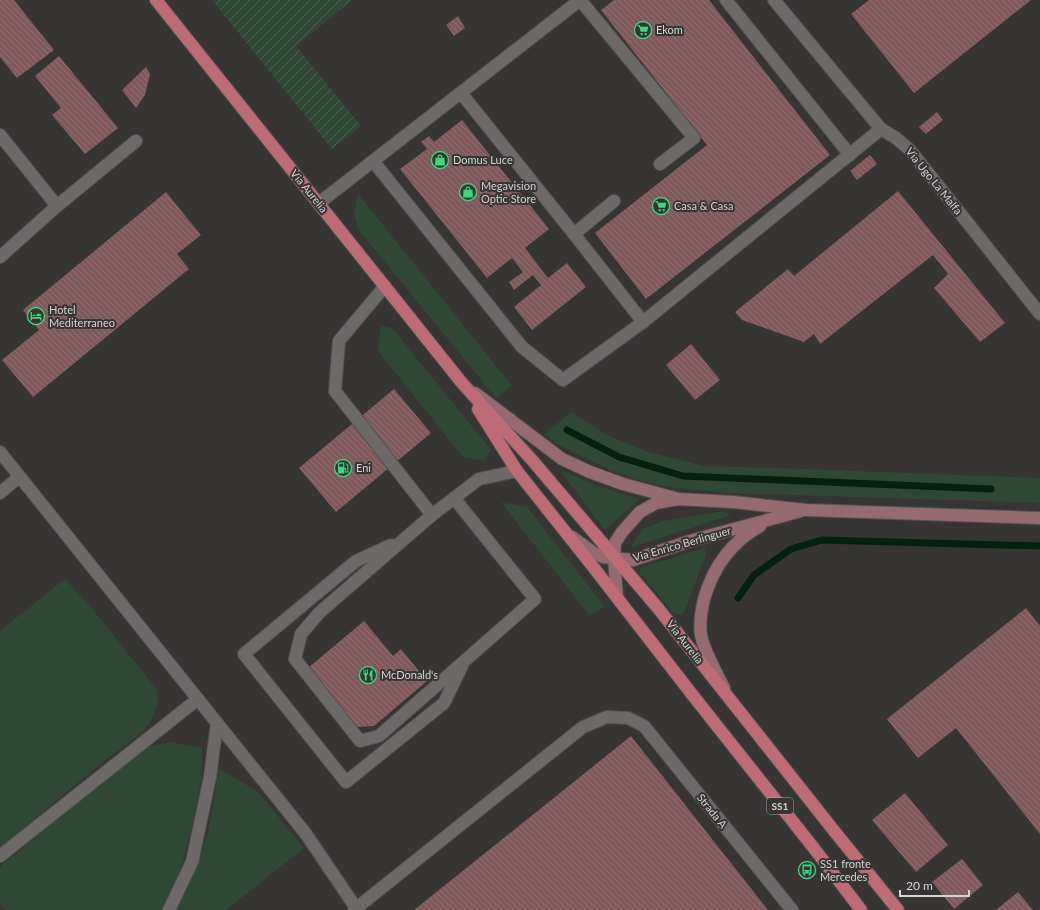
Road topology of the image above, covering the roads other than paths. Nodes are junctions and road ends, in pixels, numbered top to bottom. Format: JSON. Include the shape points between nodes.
{"nodes":[{"id":1,"x":156,"y":0,"type":"edge"},
{"id":2,"x":726,"y":0,"type":"edge"},
{"id":3,"x":774,"y":0,"type":"edge"},
{"id":4,"x":461,"y":93,"type":"junction"},
{"id":5,"x":881,"y":129,"type":"junction"},
{"id":6,"x":0,"y":135,"type":"edge"},
{"id":7,"x":136,"y":141,"type":"dead end"},
{"id":8,"x":850,"y":155,"type":"junction"},
{"id":9,"x":373,"y":161,"type":"junction"},
{"id":10,"x":660,"y":164,"type":"dead end"},
{"id":11,"x":614,"y":201,"type":"dead end"},
{"id":12,"x":319,"y":203,"type":"junction"},
{"id":13,"x":56,"y":206,"type":"junction"},
{"id":14,"x":574,"y":234,"type":"junction"},
{"id":15,"x":0,"y":257,"type":"edge"},
{"id":16,"x":385,"y":286,"type":"junction"},
{"id":17,"x":1040,"y":314,"type":"edge"},
{"id":18,"x":643,"y":322,"type":"junction"},
{"id":19,"x":462,"y":383,"type":"junction"},
{"id":20,"x":0,"y":452,"type":"edge"},
{"id":21,"x":517,"y":471,"type":"junction"},
{"id":22,"x":19,"y":477,"type":"junction"},
{"id":23,"x":0,"y":493,"type":"edge"},
{"id":24,"x":454,"y":498,"type":"junction"},
{"id":25,"x":678,"y":499,"type":"junction"},
{"id":26,"x":806,"y":510,"type":"junction"},
{"id":27,"x":432,"y":514,"type":"junction"},
{"id":28,"x":1040,"y":518,"type":"edge"},
{"id":29,"x":772,"y":520,"type":"junction"},
{"id":30,"x":568,"y":534,"type":"junction"},
{"id":31,"x":404,"y":539,"type":"junction"},
{"id":32,"x":614,"y":558,"type":"junction"},
{"id":33,"x":617,"y":597,"type":"junction"},
{"id":34,"x":464,"y":661,"type":"junction"},
{"id":35,"x":198,"y":699,"type":"junction"},
{"id":36,"x":729,"y":699,"type":"junction"},
{"id":37,"x":217,"y":723,"type":"junction"},
{"id":38,"x":0,"y":856,"type":"edge"},
{"id":39,"x":355,"y":909,"type":"edge"},
{"id":40,"x":169,"y":910,"type":"edge"},
{"id":41,"x":792,"y":910,"type":"edge"},
{"id":42,"x":861,"y":910,"type":"edge"},
{"id":43,"x":898,"y":910,"type":"edge"}],
"edges":[{"from":1,"to":12,"type":"main road","name":"Via Aurelia"},
{"from":2,"to":8,"type":"street"},
{"from":3,"to":5,"type":"street","name":"Via Ugo La Malfa"},
{"from":4,"to":9,"type":"street"},
{"from":4,"to":10,"type":"street","via":[[580,0],[694,138]]},
{"from":4,"to":14,"type":"street"},
{"from":5,"to":8,"type":"street"},
{"from":5,"to":17,"type":"street","name":"Via Ugo La Malfa","via":[[910,150]]},
{"from":6,"to":13,"type":"street"},
{"from":7,"to":13,"type":"street"},
{"from":8,"to":18,"type":"street"},
{"from":9,"to":12,"type":"street"},
{"from":9,"to":18,"type":"street","via":[[522,347],[563,380]]},
{"from":11,"to":14,"type":"street"},
{"from":12,"to":16,"type":"main road","name":"Via Aurelia"},
{"from":13,"to":15,"type":"street"},
{"from":14,"to":18,"type":"street"},
{"from":16,"to":19,"type":"main road","name":"Via Aurelia"},
{"from":16,"to":27,"type":"street","via":[[339,341],[334,391]]},
{"from":19,"to":21,"type":"main road","name":"Via Aurelia"},
{"from":19,"to":25,"type":"street","name":"Via Enrico Berlinguer","via":[[562,459],[623,484]]},
{"from":19,"to":32,"type":"main road","name":"Via Aurelia","via":[[532,460]]},
{"from":20,"to":22,"type":"street"},
{"from":21,"to":24,"type":"street","via":[[479,479]]},
{"from":21,"to":30,"type":"main road","name":"Via Aurelia"},
{"from":22,"to":23,"type":"street"},
{"from":22,"to":35,"type":"street"},
{"from":24,"to":27,"type":"street"},
{"from":24,"to":34,"type":"street","via":[[535,600]]},
{"from":25,"to":26,"type":"street","name":"Via Enrico Berlinguer"},
{"from":25,"to":32,"type":"street","name":"Via Enrico Berlinguer","via":[[656,503],[640,512],[615,543]]},
{"from":26,"to":28,"type":"street","name":"Via Enrico Berlinguer"},
{"from":26,"to":29,"type":"street","name":"Via Enrico Berlinguer"},
{"from":27,"to":31,"type":"street"},
{"from":29,"to":32,"type":"street","name":"Via Enrico Berlinguer","via":[[690,541],[633,560]]},
{"from":29,"to":36,"type":"street","name":"Via Enrico Berlinguer","via":[[740,540],[722,559],[707,590],[700,616],[701,636]]},
{"from":30,"to":32,"type":"street","via":[[594,553]]},
{"from":30,"to":33,"type":"main road","name":"Via Aurelia"},
{"from":31,"to":34,"type":"street","via":[[320,612],[301,634],[295,659],[360,741],[379,736]]},
{"from":31,"to":34,"type":"street","via":[[356,561],[244,654],[346,782],[444,703]]},
{"from":32,"to":33,"type":"street"},
{"from":32,"to":36,"type":"main road","name":"Via Aurelia","via":[[657,607]]},
{"from":33,"to":42,"type":"main road","name":"Via Aurelia","number":"SS1"},
{"from":35,"to":37,"type":"street"},
{"from":35,"to":38,"type":"street"},
{"from":36,"to":43,"type":"main road","name":"Via Aurelia"},
{"from":37,"to":39,"type":"street","via":[[306,834]]},
{"from":37,"to":40,"type":"street","via":[[210,777],[192,862]]},
{"from":39,"to":41,"type":"street","name":"Strada A","via":[[583,727],[607,717],[628,718],[644,726]]}]}
